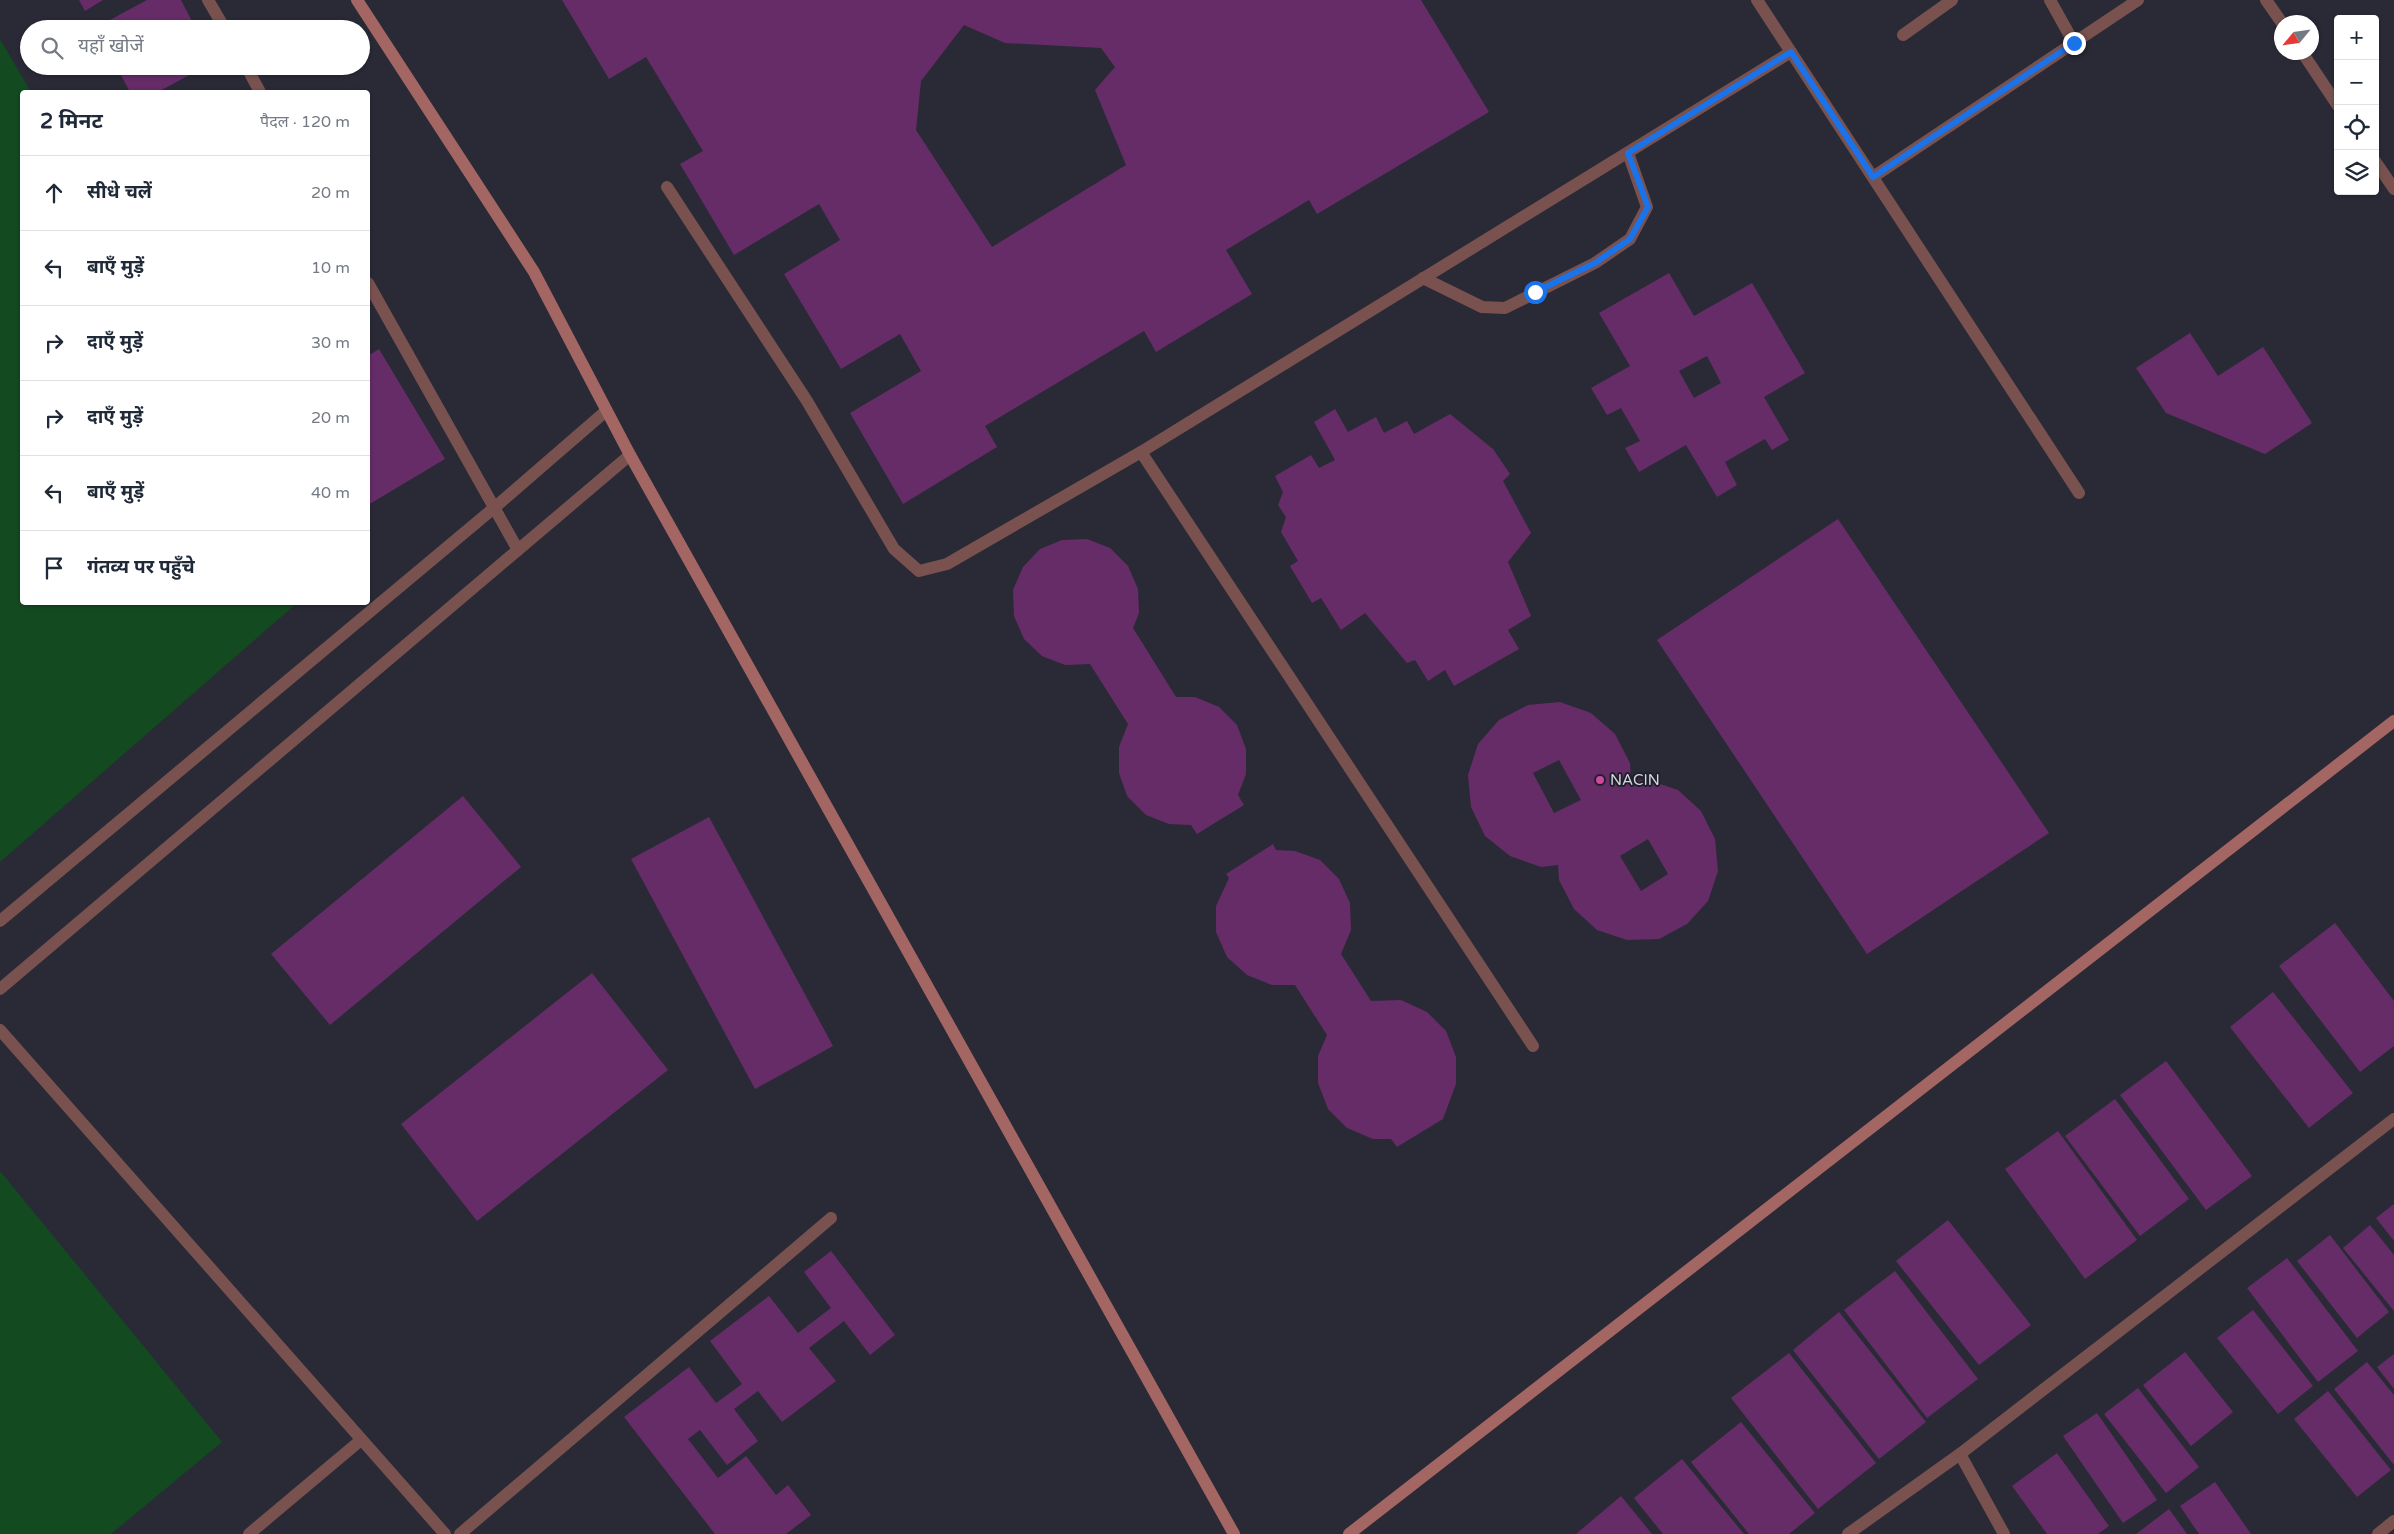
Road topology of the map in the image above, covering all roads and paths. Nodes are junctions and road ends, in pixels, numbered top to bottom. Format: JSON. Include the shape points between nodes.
{"nodes":[{"id":1,"x":208,"y":0,"type":"edge"},
{"id":2,"x":357,"y":0,"type":"edge"},
{"id":3,"x":1757,"y":0,"type":"edge"},
{"id":4,"x":1952,"y":0,"type":"edge"},
{"id":5,"x":2050,"y":0,"type":"edge"},
{"id":6,"x":2138,"y":0,"type":"edge"},
{"id":7,"x":2266,"y":0,"type":"edge"},
{"id":8,"x":2277,"y":15,"type":"edge"},
{"id":9,"x":219,"y":20,"type":"edge"},
{"id":10,"x":1903,"y":35,"type":"dead end"},
{"id":11,"x":2074,"y":43,"type":"junction"},
{"id":12,"x":1791,"y":52,"type":"junction"},
{"id":13,"x":2307,"y":60,"type":"edge"},
{"id":14,"x":251,"y":75,"type":"edge"},
{"id":15,"x":259,"y":90,"type":"edge"},
{"id":16,"x":2337,"y":105,"type":"edge"},
{"id":17,"x":1628,"y":153,"type":"junction"},
{"id":18,"x":2379,"y":167,"type":"edge"},
{"id":19,"x":1873,"y":177,"type":"junction"},
{"id":20,"x":667,"y":187,"type":"dead end"},
{"id":21,"x":2394,"y":189,"type":"edge"},
{"id":22,"x":1423,"y":278,"type":"junction"},
{"id":23,"x":370,"y":287,"type":"edge"},
{"id":24,"x":606,"y":411,"type":"junction"},
{"id":25,"x":1141,"y":452,"type":"junction"},
{"id":26,"x":630,"y":455,"type":"junction"},
{"id":27,"x":2079,"y":493,"type":"dead end"},
{"id":28,"x":494,"y":508,"type":"junction"},
{"id":29,"x":518,"y":550,"type":"junction"},
{"id":30,"x":2394,"y":721,"type":"edge"},
{"id":31,"x":0,"y":921,"type":"edge"},
{"id":32,"x":0,"y":989,"type":"edge"},
{"id":33,"x":0,"y":1030,"type":"edge"},
{"id":34,"x":1533,"y":1046,"type":"dead end"},
{"id":35,"x":2394,"y":1119,"type":"edge"},
{"id":36,"x":830,"y":1218,"type":"dead end"},
{"id":37,"x":362,"y":1440,"type":"junction"},
{"id":38,"x":1960,"y":1454,"type":"junction"},
{"id":39,"x":2394,"y":1521,"type":"edge"},
{"id":40,"x":248,"y":1534,"type":"edge"},
{"id":41,"x":445,"y":1534,"type":"edge"},
{"id":42,"x":460,"y":1534,"type":"edge"},
{"id":43,"x":1234,"y":1534,"type":"edge"},
{"id":44,"x":1349,"y":1534,"type":"edge"},
{"id":45,"x":1848,"y":1534,"type":"edge"},
{"id":46,"x":2004,"y":1534,"type":"edge"},
{"id":47,"x":2378,"y":1534,"type":"edge"}],
"edges":[{"from":1,"to":9,"type":"street"},
{"from":2,"to":24,"type":"street","via":[[534,272]]},
{"from":3,"to":12,"type":"street"},
{"from":4,"to":10,"type":"street"},
{"from":5,"to":11,"type":"street"},
{"from":6,"to":11,"type":"street"},
{"from":7,"to":8,"type":"street"},
{"from":11,"to":19,"type":"street"},
{"from":12,"to":17,"type":"street"},
{"from":12,"to":19,"type":"street"},
{"from":13,"to":16,"type":"street"},
{"from":14,"to":15,"type":"street"},
{"from":17,"to":22,"type":"street"},
{"from":17,"to":22,"type":"street","via":[[1648,207],[1630,239],[1595,263],[1505,308],[1482,307]]},
{"from":18,"to":21,"type":"street"},
{"from":19,"to":27,"type":"street"},
{"from":20,"to":25,"type":"street","via":[[807,401],[894,549],[919,571],[947,564]]},
{"from":22,"to":25,"type":"street"},
{"from":23,"to":28,"type":"street"},
{"from":24,"to":26,"type":"street"},
{"from":24,"to":28,"type":"street"},
{"from":25,"to":34,"type":"street"},
{"from":26,"to":29,"type":"street"},
{"from":26,"to":43,"type":"street"},
{"from":28,"to":29,"type":"street"},
{"from":28,"to":31,"type":"street"},
{"from":29,"to":32,"type":"street"},
{"from":30,"to":44,"type":"street"},
{"from":33,"to":37,"type":"street"},
{"from":35,"to":38,"type":"street"},
{"from":36,"to":42,"type":"street"},
{"from":37,"to":40,"type":"street"},
{"from":37,"to":41,"type":"street"},
{"from":38,"to":45,"type":"street"},
{"from":38,"to":46,"type":"street"},
{"from":39,"to":47,"type":"street"}]}
